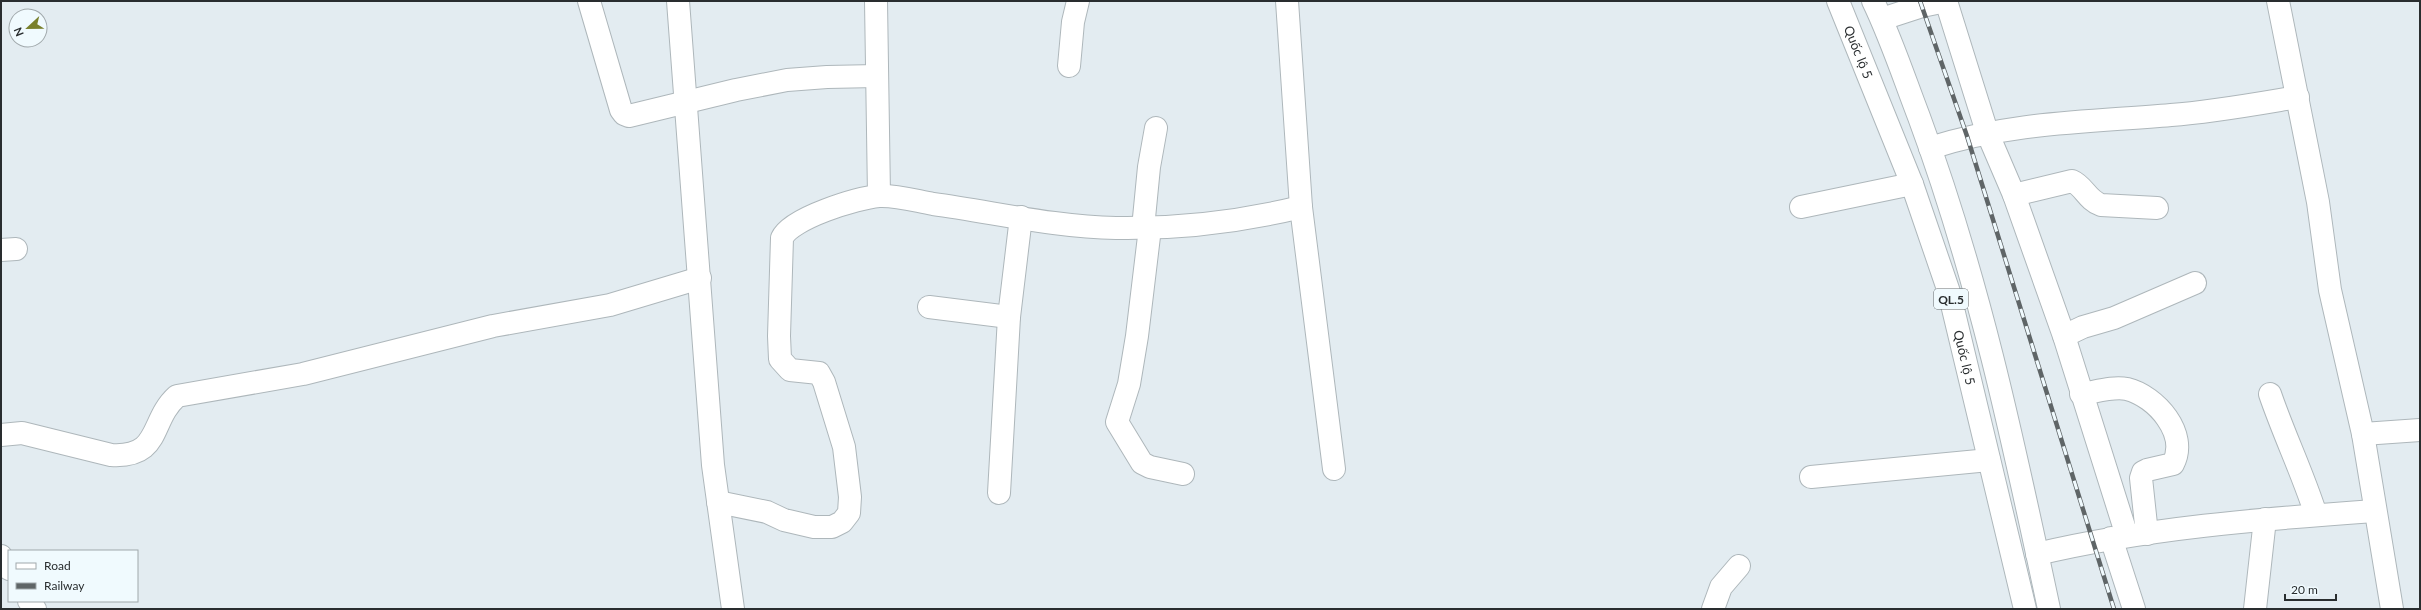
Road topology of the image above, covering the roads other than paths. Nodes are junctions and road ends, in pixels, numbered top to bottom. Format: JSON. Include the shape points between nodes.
{"nodes":[{"id":1,"x":589,"y":1,"type":"edge"},
{"id":2,"x":678,"y":1,"type":"edge"},
{"id":3,"x":876,"y":1,"type":"edge"},
{"id":4,"x":1078,"y":1,"type":"edge"},
{"id":5,"x":1287,"y":1,"type":"edge"},
{"id":6,"x":1838,"y":1,"type":"edge"},
{"id":7,"x":1946,"y":1,"type":"edge"},
{"id":8,"x":2278,"y":1,"type":"edge"},
{"id":9,"x":1878,"y":10,"type":"edge"},
{"id":10,"x":1069,"y":66,"type":"dead end"},
{"id":11,"x":877,"y":76,"type":"junction"},
{"id":12,"x":2298,"y":97,"type":"junction"},
{"id":13,"x":684,"y":102,"type":"junction"},
{"id":14,"x":1156,"y":128,"type":"dead end"},
{"id":15,"x":1987,"y":132,"type":"junction"},
{"id":16,"x":1930,"y":148,"type":"junction"},
{"id":17,"x":1912,"y":184,"type":"junction"},
{"id":18,"x":2014,"y":195,"type":"junction"},
{"id":19,"x":880,"y":196,"type":"junction"},
{"id":20,"x":1301,"y":207,"type":"junction"},
{"id":21,"x":1801,"y":208,"type":"dead end"},
{"id":22,"x":2157,"y":208,"type":"dead end"},
{"id":23,"x":1021,"y":217,"type":"junction"},
{"id":24,"x":1146,"y":228,"type":"junction"},
{"id":25,"x":700,"y":278,"type":"junction"},
{"id":26,"x":2195,"y":282,"type":"dead end"},
{"id":27,"x":929,"y":307,"type":"dead end"},
{"id":28,"x":1009,"y":317,"type":"junction"},
{"id":29,"x":2064,"y":336,"type":"junction"},
{"id":30,"x":2081,"y":394,"type":"junction"},
{"id":31,"x":2270,"y":394,"type":"dead end"},
{"id":32,"x":2420,"y":430,"type":"edge"},
{"id":33,"x":2363,"y":434,"type":"junction"},
{"id":34,"x":1,"y":435,"type":"edge"},
{"id":35,"x":1989,"y":460,"type":"junction"},
{"id":36,"x":1334,"y":469,"type":"dead end"},
{"id":37,"x":1184,"y":474,"type":"dead end"},
{"id":38,"x":1811,"y":477,"type":"dead end"},
{"id":39,"x":999,"y":493,"type":"dead end"},
{"id":40,"x":718,"y":502,"type":"junction"},
{"id":41,"x":2374,"y":511,"type":"junction"},
{"id":42,"x":2316,"y":515,"type":"junction"},
{"id":43,"x":2265,"y":519,"type":"junction"},
{"id":44,"x":2129,"y":536,"type":"junction"},
{"id":45,"x":2037,"y":554,"type":"junction"},
{"id":46,"x":1,"y":556,"type":"edge"},
{"id":47,"x":1739,"y":566,"type":"dead end"},
{"id":48,"x":8,"y":567,"type":"edge"},
{"id":49,"x":733,"y":609,"type":"edge"},
{"id":50,"x":1713,"y":609,"type":"edge"},
{"id":51,"x":2025,"y":609,"type":"edge"},
{"id":52,"x":2049,"y":609,"type":"edge"},
{"id":53,"x":2134,"y":609,"type":"edge"},
{"id":54,"x":2255,"y":609,"type":"edge"},
{"id":55,"x":2392,"y":609,"type":"edge"}],
"edges":[{"from":1,"to":13,"type":"main road","via":[[624,114],[634,116]]},
{"from":2,"to":13,"type":"main road"},
{"from":3,"to":11,"type":"main road"},
{"from":4,"to":10,"type":"main road"},
{"from":5,"to":20,"type":"main road"},
{"from":6,"to":17,"type":"main road","name":"Quốc lộ 5","number":"QL.5"},
{"from":7,"to":9,"type":"main road"},
{"from":7,"to":15,"type":"main road"},
{"from":8,"to":12,"type":"main road"},
{"from":9,"to":16,"type":"main road","name":"Quốc lộ 5","number":"QL.5"},
{"from":11,"to":13,"type":"main road","via":[[787,80]]},
{"from":11,"to":19,"type":"main road"},
{"from":12,"to":15,"type":"main road","via":[[2171,115],[2098,119]]},
{"from":12,"to":33,"type":"main road","via":[[2318,202],[2330,290]]},
{"from":13,"to":25,"type":"main road"},
{"from":14,"to":24,"type":"main road","via":[[1149,167]]},
{"from":15,"to":16,"type":"main road"},
{"from":15,"to":18,"type":"main road"},
{"from":16,"to":45,"type":"main road","name":"Quốc lộ 5","number":"QL.5","via":[[1967,259],[1995,361]]},
{"from":17,"to":21,"type":"main road"},
{"from":17,"to":35,"type":"main road","name":"Quốc lộ 5","number":"QL.5","via":[[1949,292]]},
{"from":18,"to":22,"type":"main road","via":[[2072,181],[2093,202],[2101,205]]},
{"from":18,"to":29,"type":"main road"},
{"from":19,"to":23,"type":"main road"},
{"from":19,"to":40,"type":"main road","via":[[809,217],[786,230],[782,238],[780,359],[790,370],[819,373],[824,382],[844,447],[850,497],[849,513],[842,522],[832,527],[814,526],[784,520],[767,512]]},
{"from":20,"to":24,"type":"main road","via":[[1257,218],[1207,225]]},
{"from":20,"to":36,"type":"main road"},
{"from":23,"to":24,"type":"main road","via":[[1074,225]]},
{"from":23,"to":28,"type":"main road"},
{"from":24,"to":37,"type":"main road","via":[[1136,343],[1129,384],[1117,422],[1142,463]]},
{"from":25,"to":34,"type":"main road","via":[[610,305],[493,326],[303,374],[176,396],[164,410],[157,430],[144,448],[124,456],[22,433]]},
{"from":25,"to":40,"type":"main road"},
{"from":26,"to":29,"type":"main road","via":[[2114,318],[2083,327]]},
{"from":27,"to":28,"type":"main road"},
{"from":28,"to":39,"type":"main road"},
{"from":29,"to":30,"type":"main road"},
{"from":30,"to":44,"type":"main road"},
{"from":30,"to":44,"type":"main road","via":[[2126,389],[2146,396],[2171,425],[2177,438],[2173,464],[2143,472]]},
{"from":31,"to":42,"type":"main road"},
{"from":32,"to":33,"type":"main road"},
{"from":33,"to":41,"type":"main road"},
{"from":35,"to":38,"type":"main road","via":[[1844,476]]},
{"from":35,"to":51,"type":"main road","name":"Quốc lộ 5","number":"QL.5"},
{"from":40,"to":49,"type":"main road"},
{"from":41,"to":42,"type":"main road"},
{"from":41,"to":55,"type":"main road"},
{"from":42,"to":43,"type":"main road"},
{"from":43,"to":44,"type":"main road"},
{"from":43,"to":54,"type":"main road"},
{"from":44,"to":45,"type":"main road"},
{"from":44,"to":53,"type":"main road"},
{"from":45,"to":52,"type":"main road","name":"Quốc lộ 5","number":"QL.5"},
{"from":46,"to":48,"type":"main road"},
{"from":47,"to":50,"type":"main road","via":[[1721,587]]}]}
